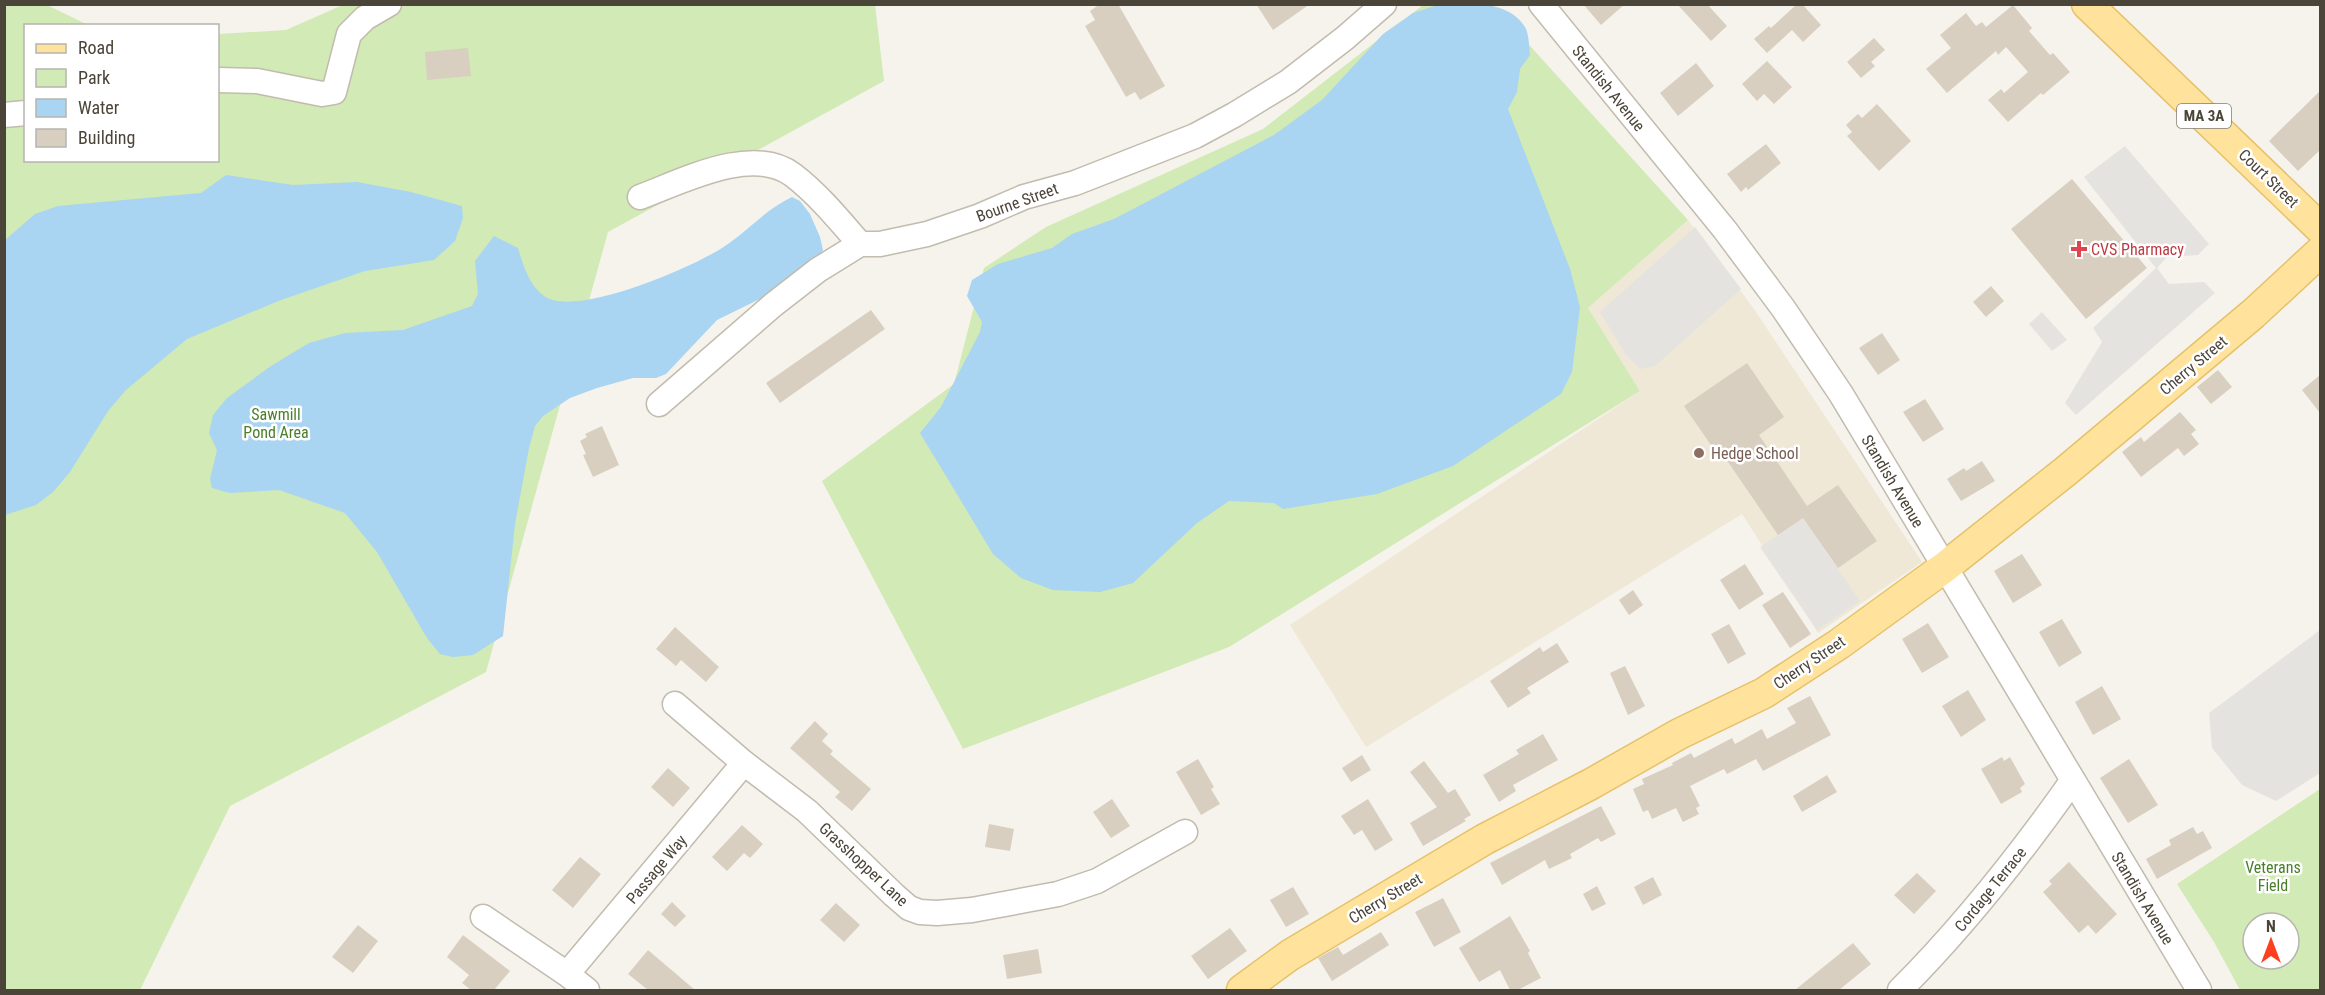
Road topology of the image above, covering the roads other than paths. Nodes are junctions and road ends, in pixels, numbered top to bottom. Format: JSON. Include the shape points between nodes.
{"nodes":[{"id":1,"x":389,"y":4,"type":"edge"},
{"id":2,"x":1384,"y":4,"type":"edge"},
{"id":3,"x":1541,"y":4,"type":"edge"},
{"id":4,"x":2087,"y":4,"type":"edge"},
{"id":5,"x":219,"y":80,"type":"edge"},
{"id":6,"x":24,"y":113,"type":"edge"},
{"id":7,"x":4,"y":115,"type":"edge"},
{"id":8,"x":640,"y":197,"type":"dead end"},
{"id":9,"x":2320,"y":228,"type":"edge"},
{"id":10,"x":860,"y":244,"type":"junction"},
{"id":11,"x":2320,"y":252,"type":"edge"},
{"id":12,"x":659,"y":404,"type":"dead end"},
{"id":13,"x":1945,"y":567,"type":"junction"},
{"id":14,"x":675,"y":704,"type":"dead end"},
{"id":15,"x":744,"y":763,"type":"junction"},
{"id":16,"x":2073,"y":780,"type":"junction"},
{"id":17,"x":1185,"y":832,"type":"dead end"},
{"id":18,"x":483,"y":917,"type":"dead end"},
{"id":19,"x":567,"y":974,"type":"junction"},
{"id":20,"x":587,"y":990,"type":"edge"},
{"id":21,"x":1242,"y":990,"type":"edge"},
{"id":22,"x":1900,"y":990,"type":"edge"},
{"id":23,"x":2199,"y":990,"type":"edge"}],
"edges":[{"from":1,"to":5,"type":"street","via":[[365,18],[349,34],[334,92],[322,94],[257,81]]},
{"from":2,"to":10,"type":"street","name":"Bourne Street","via":[[1288,82],[1195,136],[953,226],[880,244]]},
{"from":3,"to":13,"type":"street","name":"Standish Avenue","via":[[1725,230],[1782,308],[1841,394]]},
{"from":4,"to":9,"type":"main road","name":"Court Street","number":"MA 3A"},
{"from":6,"to":7,"type":"street"},
{"from":8,"to":10,"type":"street","via":[[718,167],[755,164],[778,168],[792,175]]},
{"from":10,"to":12,"type":"street","name":"Bourne Street","via":[[773,305]]},
{"from":11,"to":13,"type":"main road","name":"Cherry Street","via":[[2160,394]]},
{"from":13,"to":16,"type":"street","name":"Standish Avenue"},
{"from":13,"to":21,"type":"main road","name":"Cherry Street","via":[[1764,693],[1679,734],[1485,839],[1290,955]]},
{"from":14,"to":15,"type":"street","name":"Grasshopper Lane"},
{"from":15,"to":17,"type":"street","name":"Grasshopper Lane","via":[[807,811],[894,895],[920,912],[972,910],[1058,894],[1097,881]]},
{"from":15,"to":19,"type":"street","name":"Passage Way"},
{"from":16,"to":22,"type":"street","name":"Cordage Terrace","via":[[1994,887]]},
{"from":16,"to":23,"type":"street","name":"Standish Avenue"},
{"from":18,"to":19,"type":"street"},
{"from":19,"to":20,"type":"street"}]}
